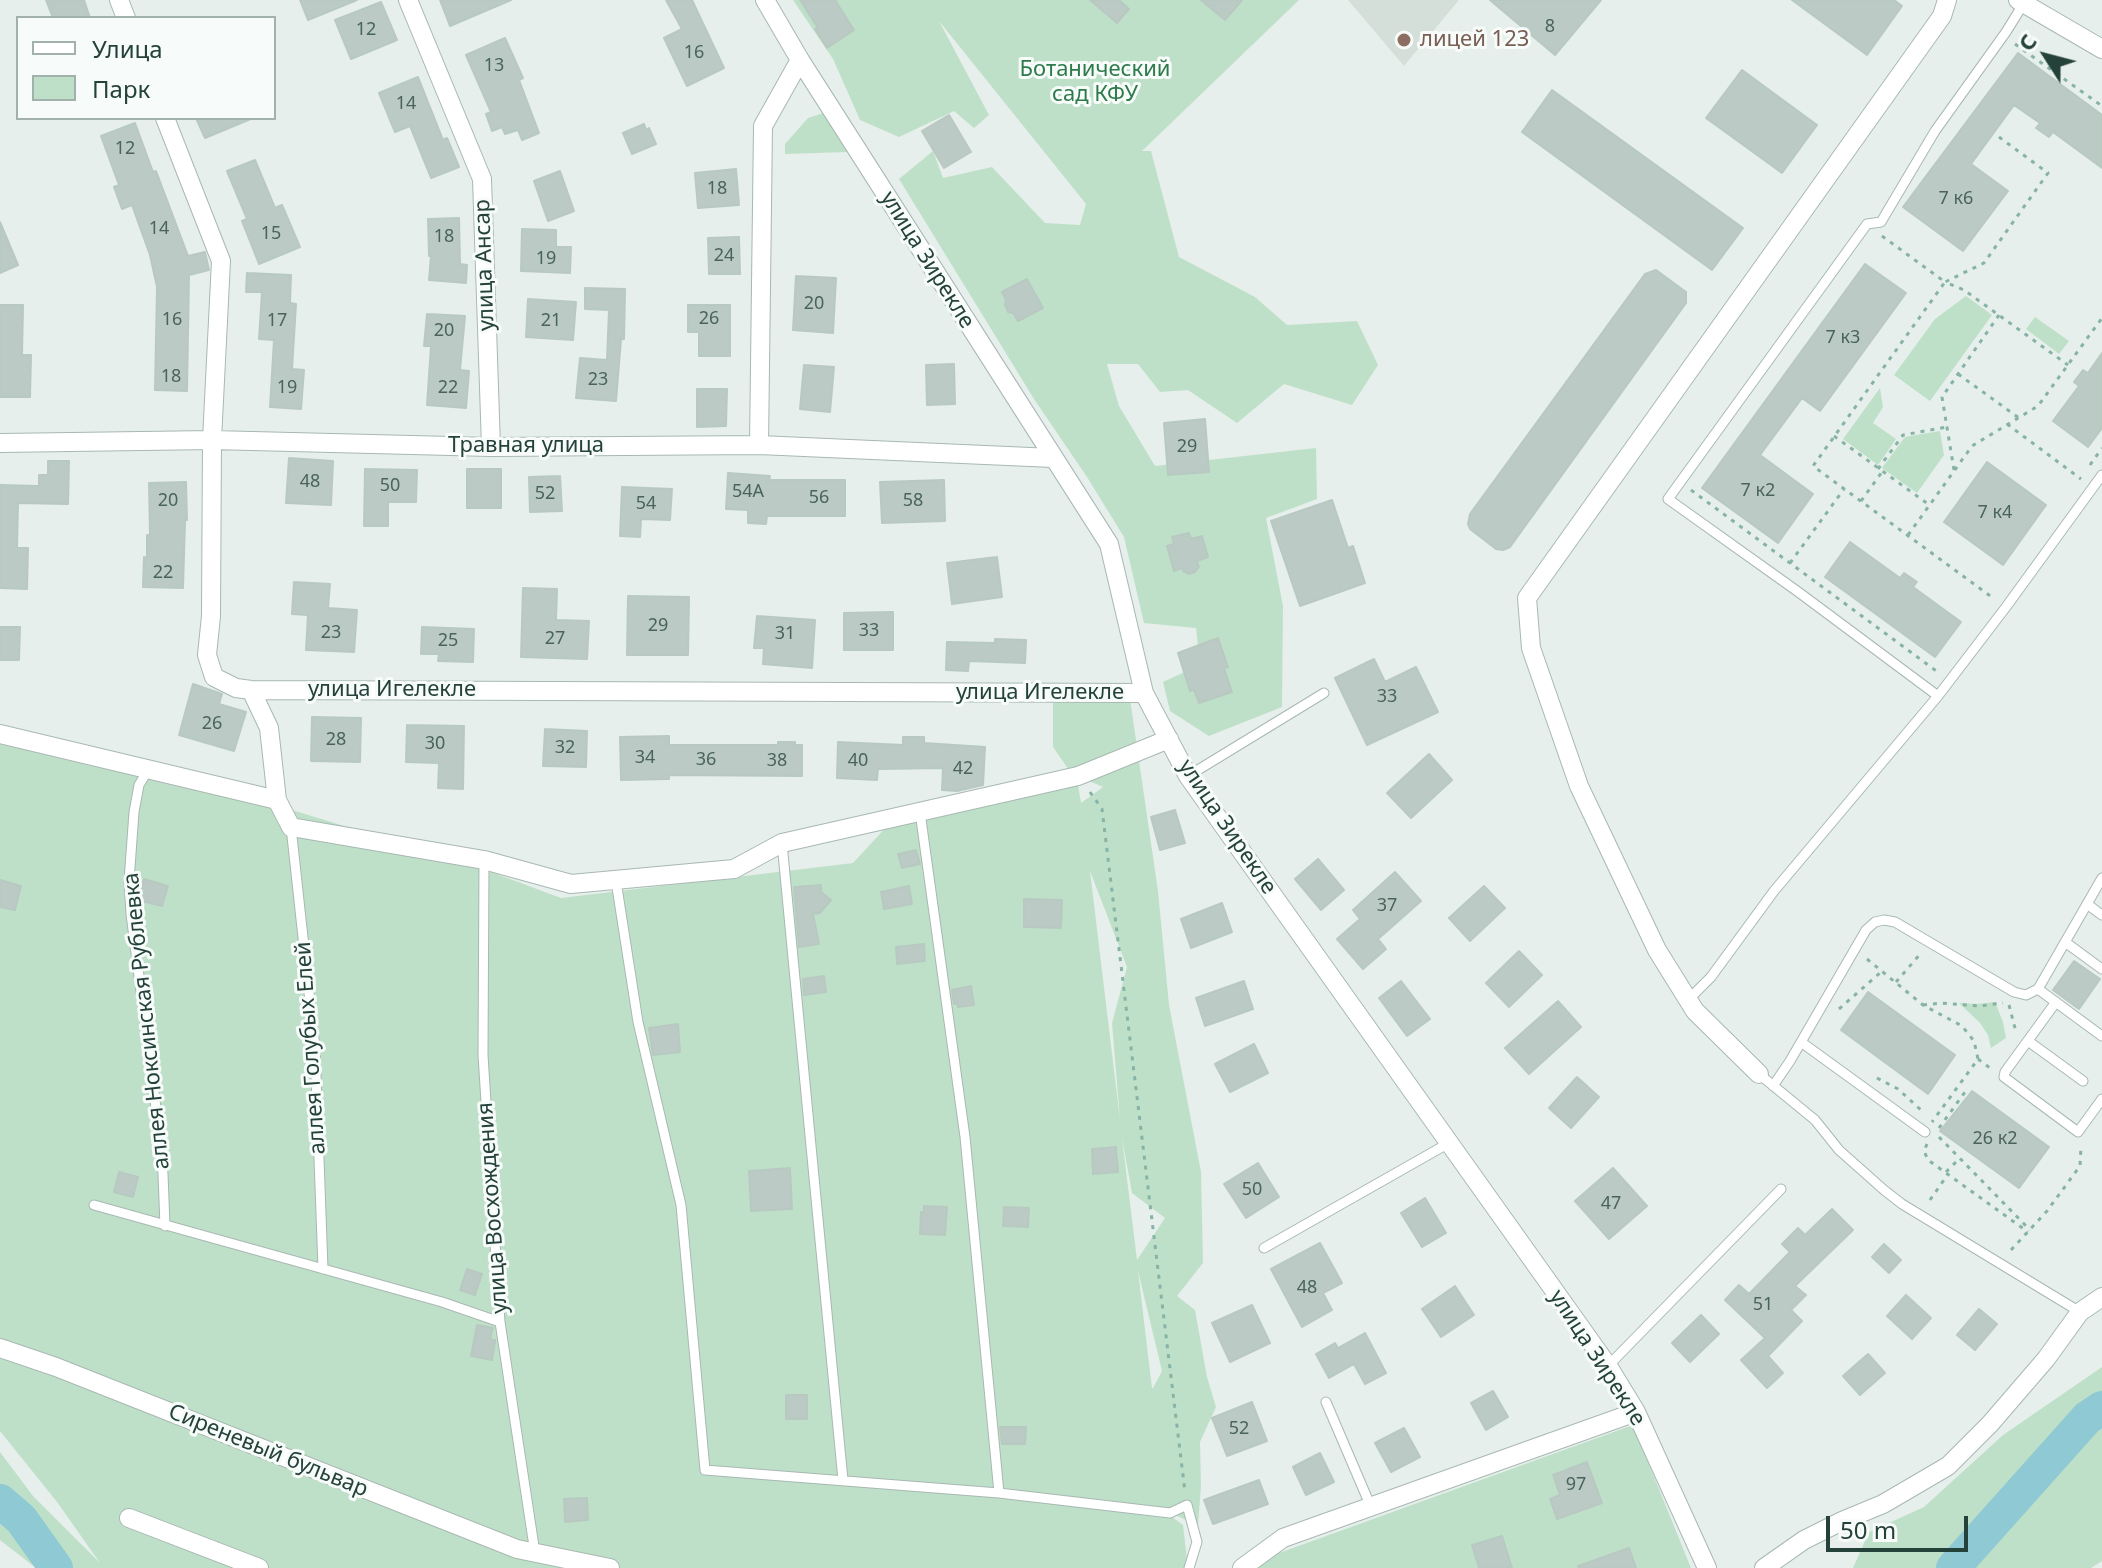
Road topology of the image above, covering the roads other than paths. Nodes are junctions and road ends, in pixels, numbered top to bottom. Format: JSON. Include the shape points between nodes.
{"nodes":[{"id":1,"x":408,"y":0,"type":"edge"},
{"id":2,"x":765,"y":0,"type":"edge"},
{"id":3,"x":1947,"y":0,"type":"edge"},
{"id":4,"x":2021,"y":2,"type":"edge"},
{"id":5,"x":2102,"y":49,"type":"edge"},
{"id":6,"x":800,"y":60,"type":"junction"},
{"id":7,"x":166,"y":120,"type":"edge"},
{"id":8,"x":212,"y":440,"type":"junction"},
{"id":9,"x":0,"y":443,"type":"edge"},
{"id":10,"x":759,"y":445,"type":"junction"},
{"id":11,"x":491,"y":447,"type":"junction"},
{"id":12,"x":1053,"y":458,"type":"junction"},
{"id":13,"x":2102,"y":475,"type":"edge"},
{"id":14,"x":251,"y":690,"type":"junction"},
{"id":15,"x":1144,"y":693,"type":"junction"},
{"id":16,"x":1324,"y":693,"type":"dead end"},
{"id":17,"x":1938,"y":696,"type":"junction"},
{"id":18,"x":0,"y":734,"type":"edge"},
{"id":19,"x":1169,"y":739,"type":"junction"},
{"id":20,"x":148,"y":770,"type":"junction"},
{"id":21,"x":1188,"y":776,"type":"junction"},
{"id":22,"x":277,"y":800,"type":"junction"},
{"id":23,"x":920,"y":812,"type":"junction"},
{"id":24,"x":291,"y":827,"type":"junction"},
{"id":25,"x":782,"y":843,"type":"junction"},
{"id":26,"x":484,"y":860,"type":"junction"},
{"id":27,"x":2102,"y":878,"type":"edge"},
{"id":28,"x":616,"y":881,"type":"junction"},
{"id":29,"x":2087,"y":904,"type":"junction"},
{"id":30,"x":2102,"y":915,"type":"edge"},
{"id":31,"x":2065,"y":942,"type":"junction"},
{"id":32,"x":2102,"y":969,"type":"edge"},
{"id":33,"x":2038,"y":989,"type":"junction"},
{"id":34,"x":1688,"y":1000,"type":"junction"},
{"id":35,"x":2056,"y":1002,"type":"junction"},
{"id":36,"x":2102,"y":1036,"type":"edge"},
{"id":37,"x":2028,"y":1041,"type":"junction"},
{"id":38,"x":1801,"y":1042,"type":"junction"},
{"id":39,"x":1766,"y":1080,"type":"junction"},
{"id":40,"x":2083,"y":1081,"type":"dead end"},
{"id":41,"x":2102,"y":1099,"type":"edge"},
{"id":42,"x":1925,"y":1132,"type":"dead end"},
{"id":43,"x":1449,"y":1143,"type":"junction"},
{"id":44,"x":1781,"y":1189,"type":"dead end"},
{"id":45,"x":94,"y":1205,"type":"dead end"},
{"id":46,"x":165,"y":1226,"type":"junction"},
{"id":47,"x":1264,"y":1248,"type":"dead end"},
{"id":48,"x":323,"y":1269,"type":"junction"},
{"id":49,"x":2102,"y":1297,"type":"edge"},
{"id":50,"x":2080,"y":1312,"type":"junction"},
{"id":51,"x":500,"y":1322,"type":"junction"},
{"id":52,"x":0,"y":1348,"type":"edge"},
{"id":53,"x":1608,"y":1366,"type":"junction"},
{"id":54,"x":1326,"y":1402,"type":"dead end"},
{"id":55,"x":1636,"y":1412,"type":"junction"},
{"id":56,"x":843,"y":1480,"type":"junction"},
{"id":57,"x":999,"y":1493,"type":"junction"},
{"id":58,"x":1371,"y":1507,"type":"junction"},
{"id":59,"x":129,"y":1518,"type":"dead end"},
{"id":60,"x":535,"y":1554,"type":"junction"},
{"id":61,"x":259,"y":1568,"type":"edge"},
{"id":62,"x":610,"y":1568,"type":"edge"},
{"id":63,"x":1189,"y":1568,"type":"edge"},
{"id":64,"x":1242,"y":1568,"type":"edge"},
{"id":65,"x":1707,"y":1568,"type":"edge"},
{"id":66,"x":1765,"y":1568,"type":"edge"}],
"edges":[{"from":1,"to":11,"type":"street","name":"улица Ансар","via":[[482,179]]},
{"from":2,"to":6,"type":"street","name":"улица Зирекле"},
{"from":3,"to":34,"type":"street","via":[[1942,16],[1527,598],[1531,648],[1579,786],[1657,950]]},
{"from":4,"to":5,"type":"street"},
{"from":4,"to":17,"type":"lane","via":[[1881,222],[1867,224],[1668,499]]},
{"from":6,"to":10,"type":"street","via":[[763,126]]},
{"from":6,"to":12,"type":"street","name":"улица Зирекле"},
{"from":7,"to":8,"type":"street","name":"улица Игелекле","via":[[221,261]]},
{"from":8,"to":9,"type":"street","name":"Травная улица"},
{"from":8,"to":11,"type":"street","name":"Травная улица"},
{"from":8,"to":14,"type":"street","name":"улица Игелекле","via":[[207,655],[214,677]]},
{"from":10,"to":11,"type":"street","name":"Травная улица"},
{"from":10,"to":12,"type":"street","name":"Травная улица"},
{"from":12,"to":15,"type":"street","name":"улица Зирекле","via":[[1109,544]]},
{"from":13,"to":17,"type":"lane"},
{"from":14,"to":15,"type":"street","name":"улица Игелекле"},
{"from":14,"to":22,"type":"street","via":[[269,728]]},
{"from":15,"to":19,"type":"street","name":"улица Зирекле"},
{"from":16,"to":21,"type":"lane"},
{"from":17,"to":34,"type":"lane"},
{"from":18,"to":20,"type":"street"},
{"from":19,"to":21,"type":"street","name":"улица Зирекле"},
{"from":19,"to":23,"type":"street","via":[[1078,776]]},
{"from":20,"to":22,"type":"street"},
{"from":20,"to":46,"type":"lane","name":"аллея Ноксинская Рублевка","via":[[134,812],[129,881]]},
{"from":21,"to":43,"type":"street","name":"улица Зирекле"},
{"from":22,"to":24,"type":"street"},
{"from":23,"to":25,"type":"street"},
{"from":23,"to":57,"type":"lane","via":[[965,1137]]},
{"from":24,"to":26,"type":"street"},
{"from":24,"to":48,"type":"lane","name":"аллея Голубых Елей","via":[[315,1048]]},
{"from":25,"to":28,"type":"street","via":[[734,869]]},
{"from":25,"to":56,"type":"lane"},
{"from":26,"to":28,"type":"street","via":[[571,884]]},
{"from":26,"to":51,"type":"lane","name":"улица Восхождения","via":[[483,1055]]},
{"from":27,"to":29,"type":"lane"},
{"from":28,"to":56,"type":"lane","via":[[638,1022],[681,1205],[705,1470]]},
{"from":29,"to":30,"type":"lane"},
{"from":29,"to":31,"type":"lane"},
{"from":31,"to":32,"type":"lane"},
{"from":31,"to":33,"type":"lane"},
{"from":33,"to":35,"type":"lane"},
{"from":33,"to":38,"type":"lane","via":[[2026,995],[2014,992],[1884,920],[1870,925]]},
{"from":34,"to":39,"type":"street"},
{"from":35,"to":36,"type":"lane"},
{"from":35,"to":37,"type":"lane"},
{"from":37,"to":40,"type":"lane"},
{"from":37,"to":41,"type":"lane","via":[[2004,1074],[2006,1080],[2078,1132]]},
{"from":38,"to":39,"type":"lane"},
{"from":38,"to":42,"type":"lane"},
{"from":39,"to":50,"type":"lane","via":[[1902,1204]]},
{"from":43,"to":47,"type":"lane"},
{"from":43,"to":53,"type":"street","name":"улица Зирекле"},
{"from":44,"to":53,"type":"lane"},
{"from":45,"to":46,"type":"lane"},
{"from":46,"to":48,"type":"lane"},
{"from":48,"to":51,"type":"lane"},
{"from":49,"to":50,"type":"street"},
{"from":50,"to":66,"type":"street","via":[[2046,1359],[1948,1466],[1883,1504],[1804,1540]]},
{"from":51,"to":60,"type":"lane","name":"улица Восхождения"},
{"from":52,"to":60,"type":"street","name":"Сиреневый бульвар"},
{"from":53,"to":55,"type":"street","name":"улица Зирекле"},
{"from":54,"to":58,"type":"lane"},
{"from":55,"to":58,"type":"street"},
{"from":55,"to":65,"type":"street","name":"улица Зирекле"},
{"from":56,"to":57,"type":"lane"},
{"from":57,"to":63,"type":"lane","via":[[1170,1513],[1187,1505],[1197,1542]]},
{"from":58,"to":64,"type":"street","via":[[1283,1538]]},
{"from":59,"to":61,"type":"street"},
{"from":60,"to":62,"type":"street","name":"Сиреневый бульвар"}]}
